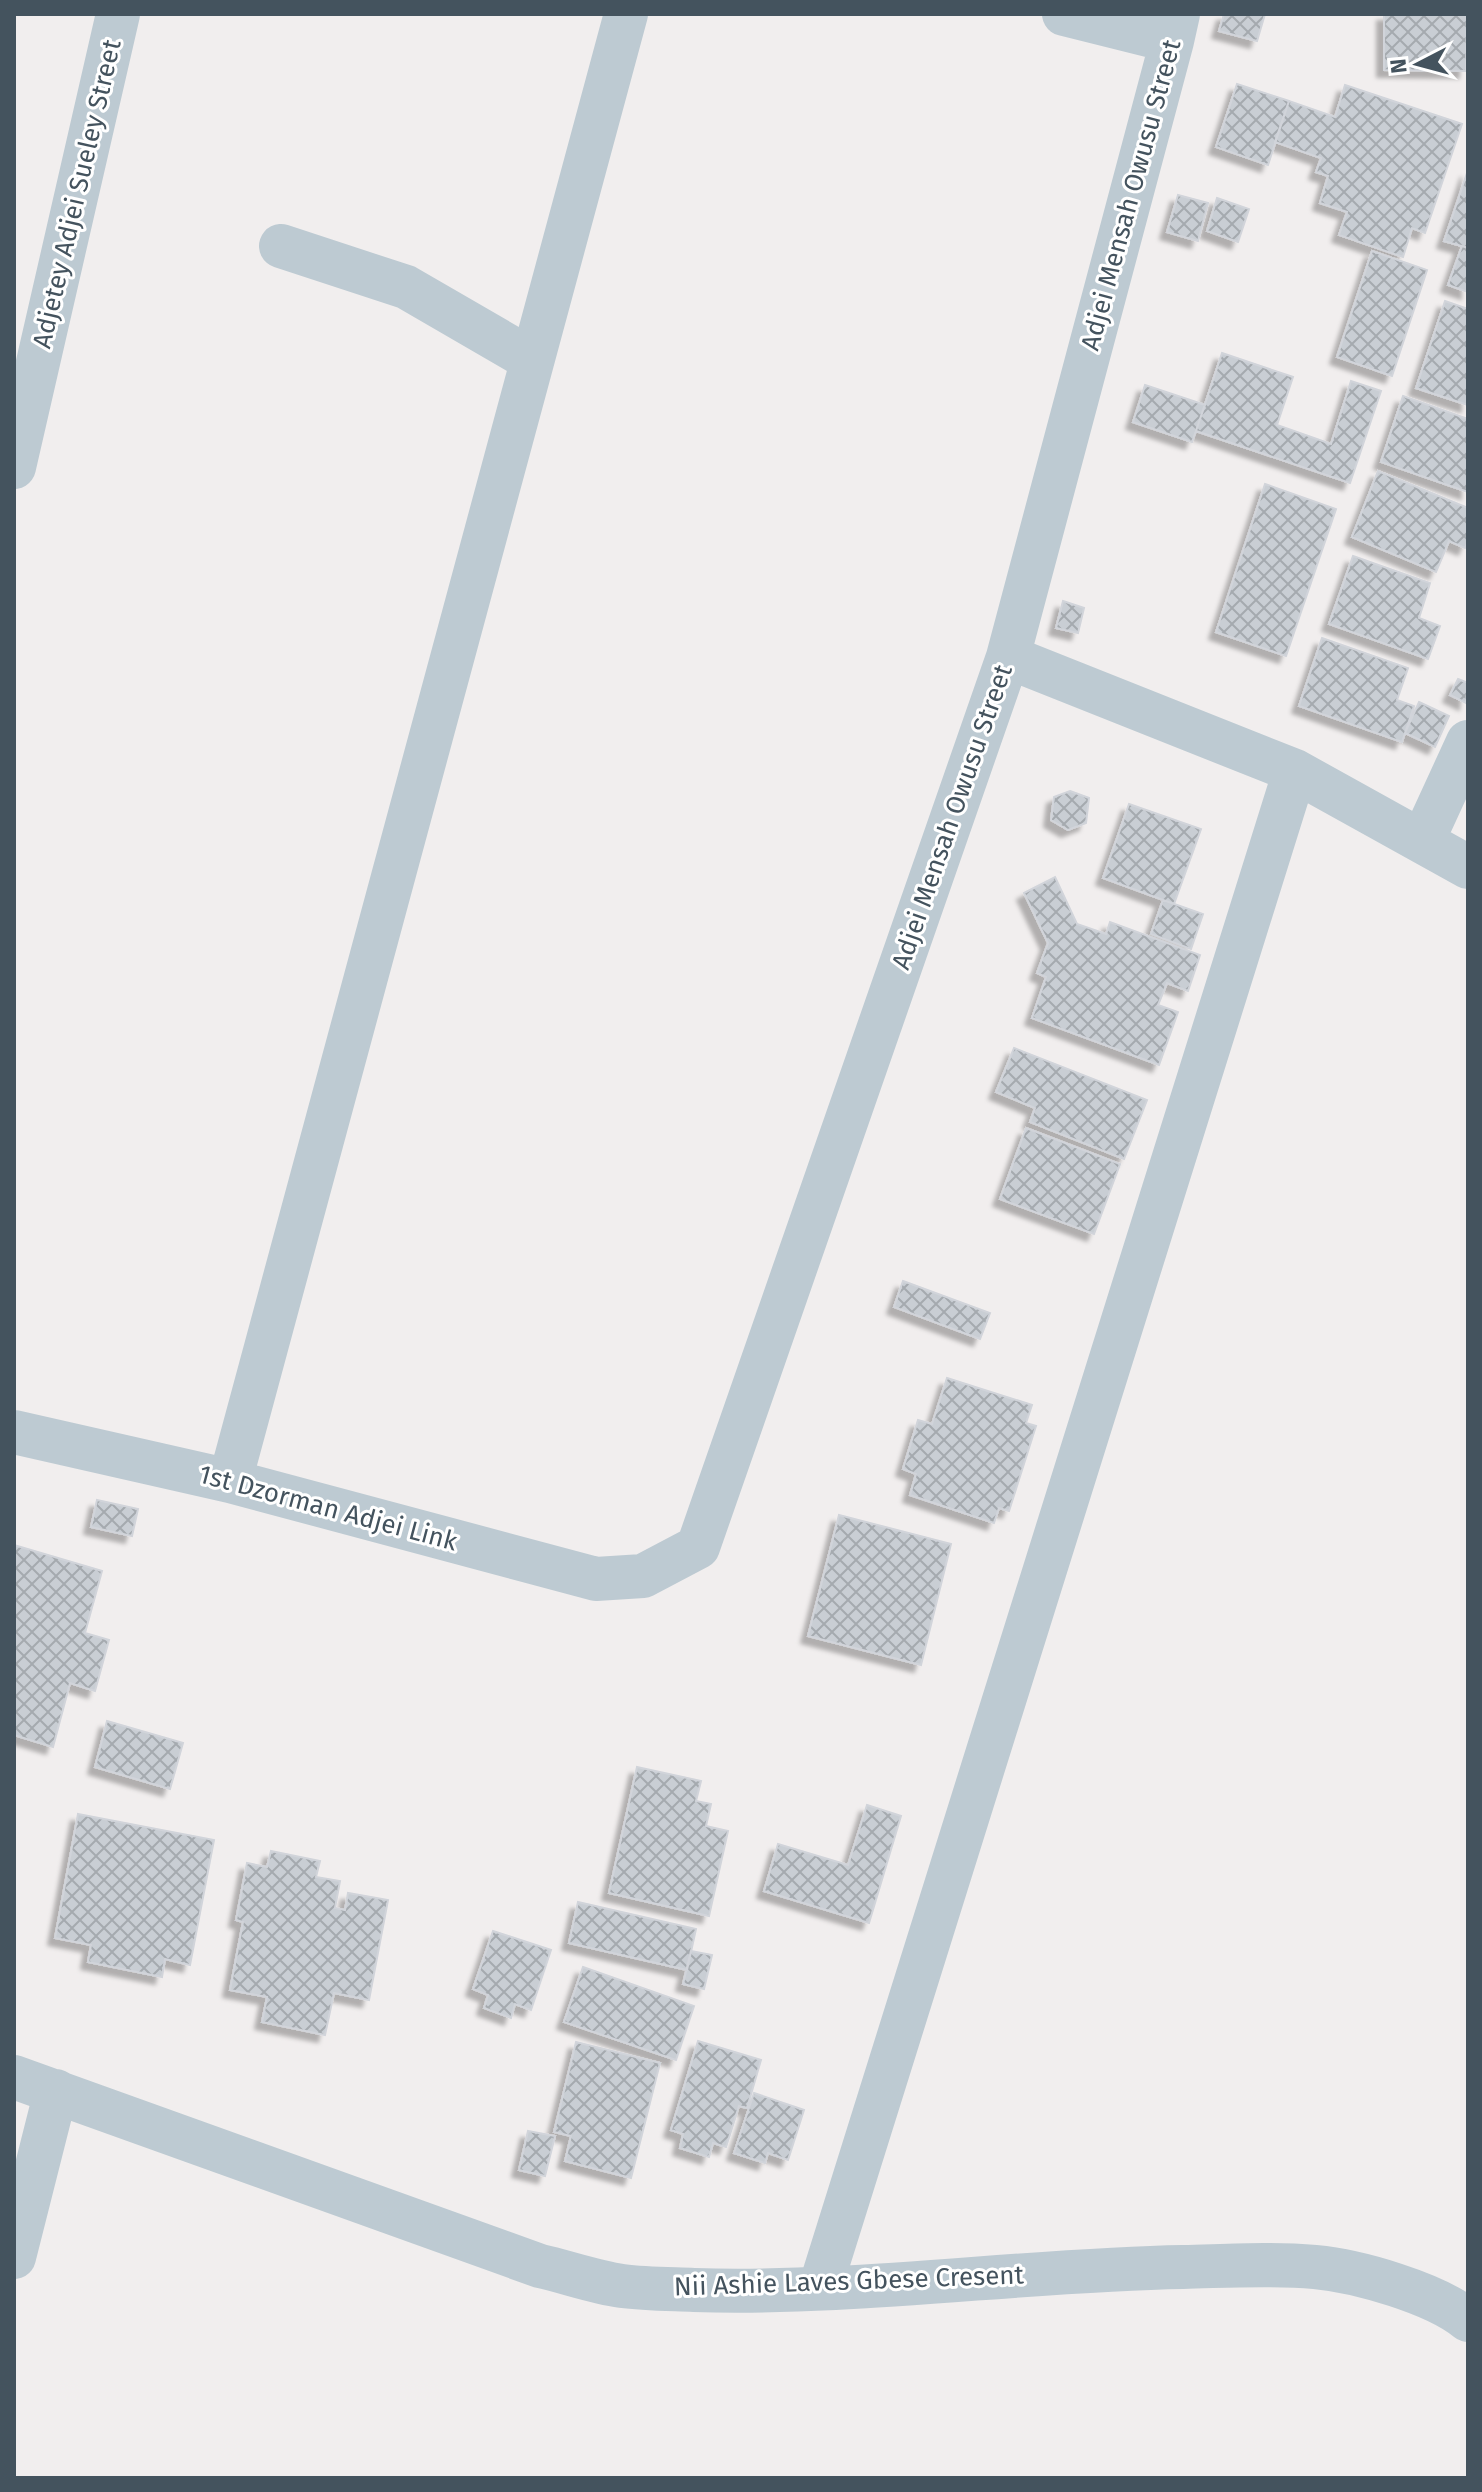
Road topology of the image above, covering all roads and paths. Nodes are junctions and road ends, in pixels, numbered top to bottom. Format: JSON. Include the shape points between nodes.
{"nodes":[{"id":1,"x":118,"y":14,"type":"edge"},
{"id":2,"x":626,"y":14,"type":"edge"},
{"id":3,"x":1064,"y":14,"type":"edge"},
{"id":4,"x":1175,"y":28,"type":"edge"},
{"id":5,"x":281,"y":246,"type":"dead end"},
{"id":6,"x":532,"y":360,"type":"junction"},
{"id":7,"x":14,"y":467,"type":"edge"},
{"id":8,"x":1008,"y":657,"type":"junction"},
{"id":9,"x":1468,"y":742,"type":"edge"},
{"id":10,"x":1295,"y":771,"type":"junction"},
{"id":11,"x":1423,"y":840,"type":"junction"},
{"id":12,"x":1468,"y":867,"type":"edge"},
{"id":13,"x":14,"y":1432,"type":"edge"},
{"id":14,"x":230,"y":1481,"type":"junction"},
{"id":15,"x":643,"y":1576,"type":"joint"},
{"id":16,"x":14,"y":2077,"type":"edge"},
{"id":17,"x":56,"y":2091,"type":"junction"},
{"id":18,"x":14,"y":2257,"type":"edge"},
{"id":19,"x":820,"y":2288,"type":"junction"},
{"id":20,"x":1468,"y":2320,"type":"edge"}],
"edges":[{"from":1,"to":7,"type":"street","name":"Adjetey Adjei Sueley Street"},
{"from":2,"to":6,"type":"street"},
{"from":3,"to":4,"type":"street"},
{"from":4,"to":8,"type":"street","name":"Adjei Mensah Owusu Street"},
{"from":5,"to":6,"type":"street","via":[[406,287]]},
{"from":6,"to":14,"type":"street"},
{"from":8,"to":10,"type":"street"},
{"from":8,"to":15,"type":"street","name":"Adjei Mensah Owusu Street","via":[[698,1547]]},
{"from":9,"to":11,"type":"street"},
{"from":10,"to":11,"type":"street"},
{"from":10,"to":19,"type":"street"},
{"from":11,"to":12,"type":"street"},
{"from":13,"to":14,"type":"street","name":"1st Dzorman Adjei Link"},
{"from":14,"to":15,"type":"street","name":"1st Dzorman Adjei Link","via":[[596,1579]]},
{"from":16,"to":17,"type":"street","name":"Nii Ashie Laves Gbese Cresent"},
{"from":17,"to":18,"type":"street"},
{"from":17,"to":19,"type":"street","name":"Nii Ashie Laves Gbese Cresent","via":[[540,2266],[621,2286]]},
{"from":19,"to":20,"type":"street","name":"Nii Ashie Laves Gbese Cresent","via":[[1141,2268],[1317,2267],[1411,2290]]}]}
